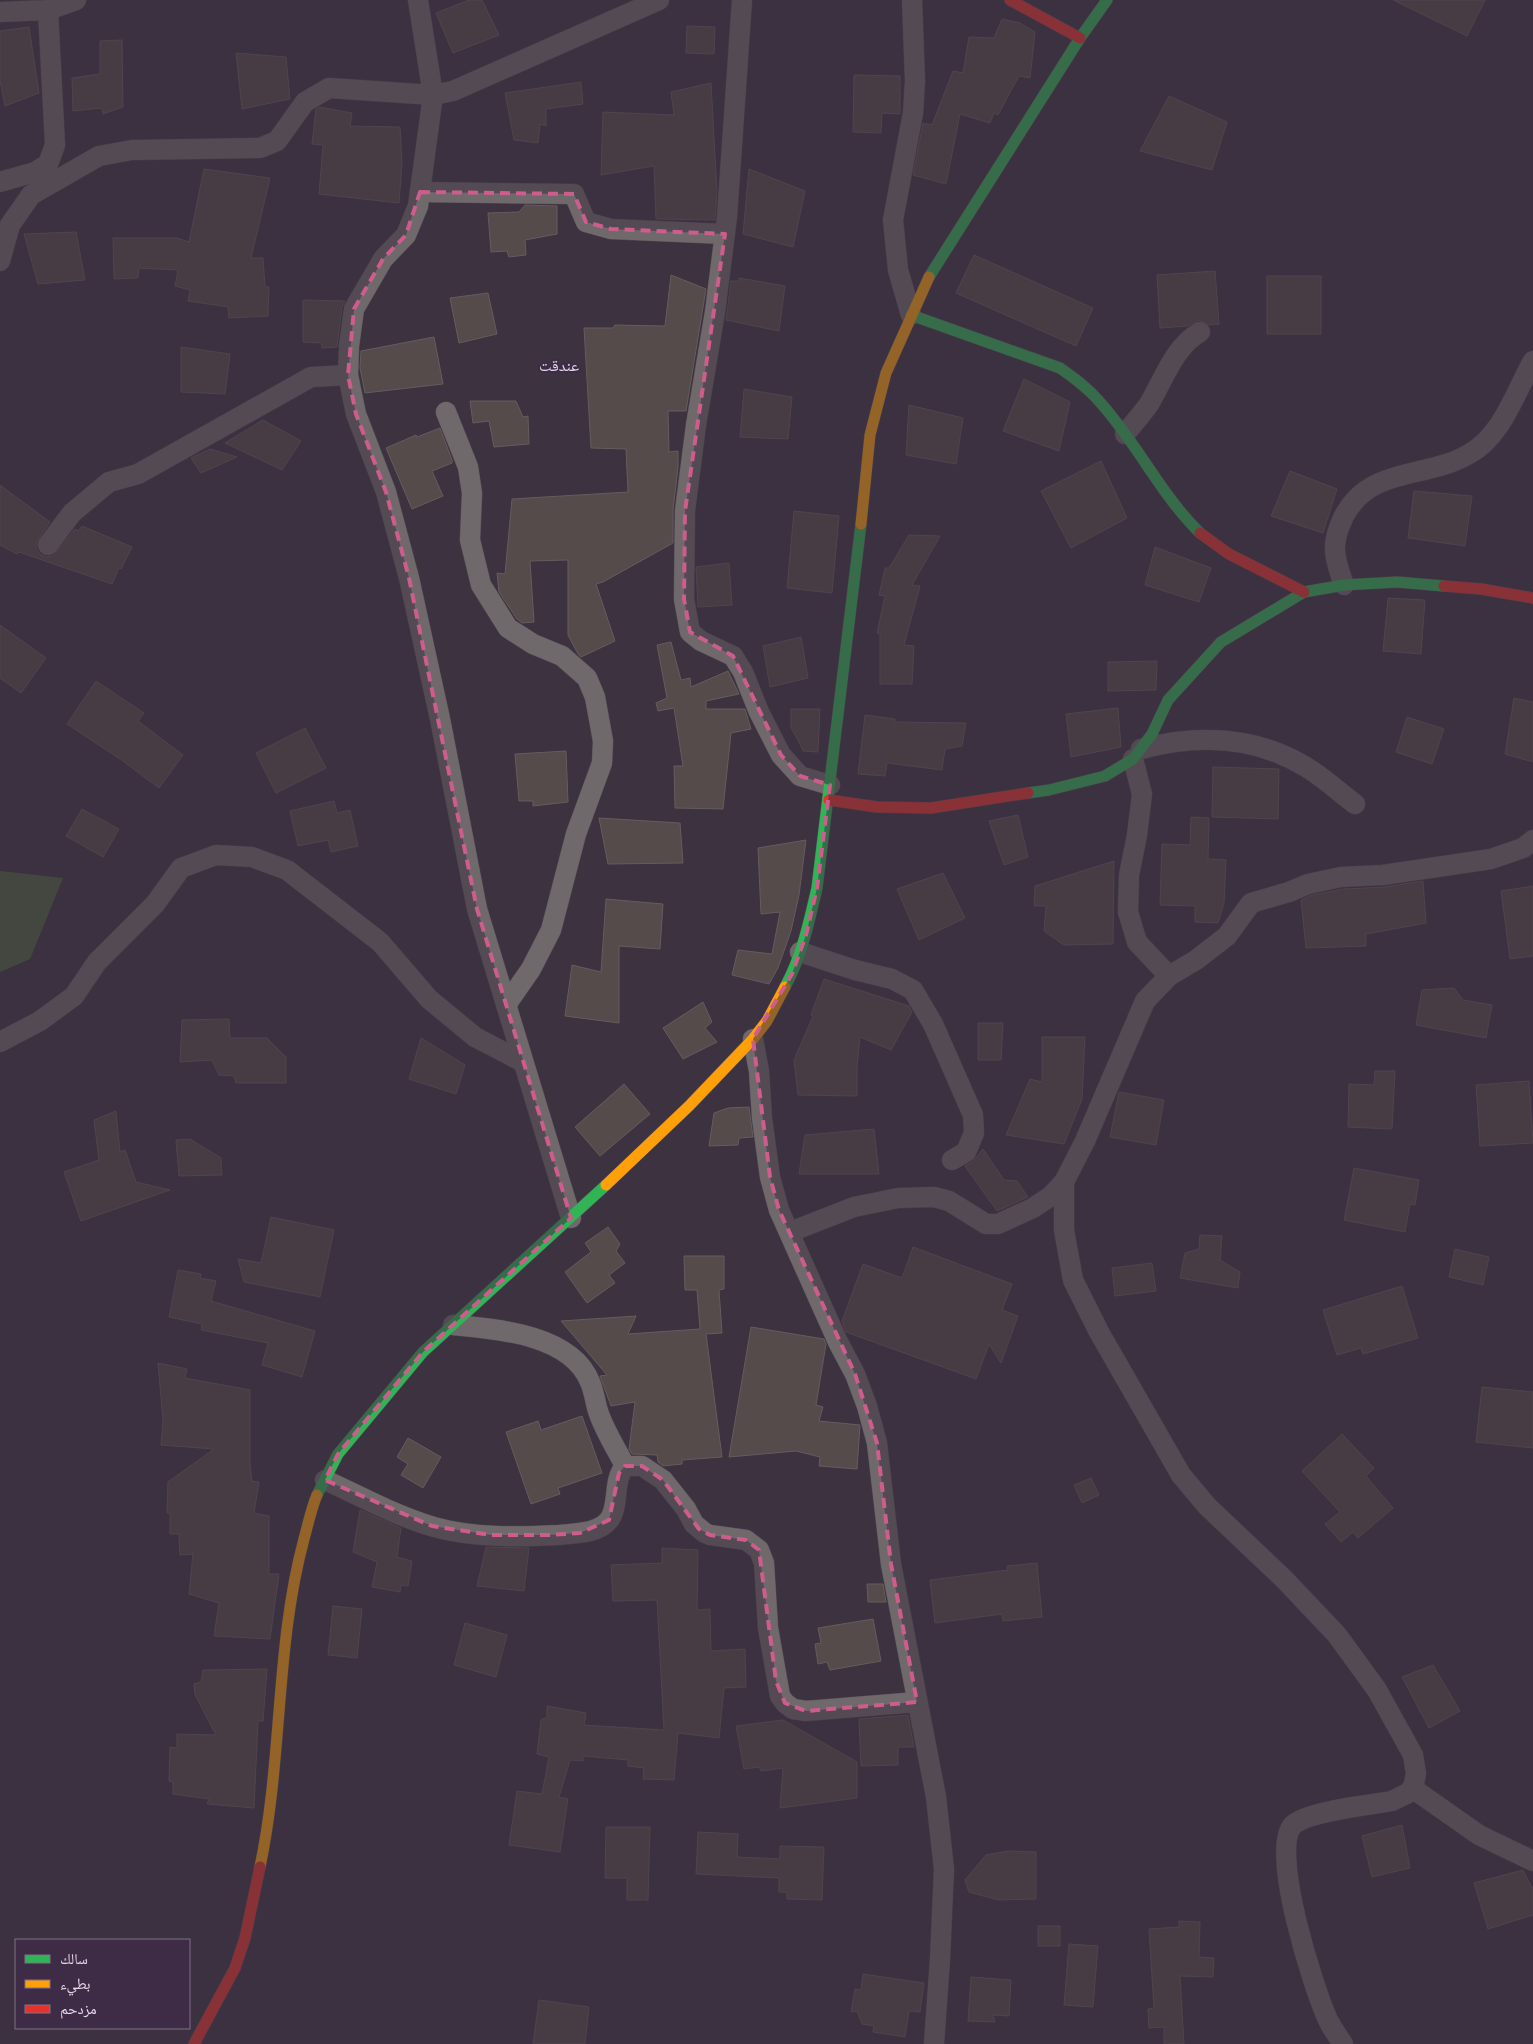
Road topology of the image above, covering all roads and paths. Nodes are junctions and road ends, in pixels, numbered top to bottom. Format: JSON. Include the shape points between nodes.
{"nodes":[{"id":1,"x":76,"y":0,"type":"edge"},
{"id":2,"x":418,"y":0,"type":"edge"},
{"id":3,"x":659,"y":0,"type":"edge"},
{"id":4,"x":742,"y":0,"type":"edge"},
{"id":5,"x":912,"y":0,"type":"edge"},
{"id":6,"x":1010,"y":0,"type":"edge"},
{"id":7,"x":1107,"y":0,"type":"edge"},
{"id":8,"x":48,"y":10,"type":"junction"},
{"id":9,"x":0,"y":12,"type":"edge"},
{"id":10,"x":1080,"y":38,"type":"junction"},
{"id":11,"x":433,"y":95,"type":"junction"},
{"id":12,"x":0,"y":182,"type":"edge"},
{"id":13,"x":420,"y":192,"type":"junction"},
{"id":14,"x":725,"y":234,"type":"junction"},
{"id":15,"x":0,"y":261,"type":"edge"},
{"id":16,"x":910,"y":315,"type":"junction"},
{"id":17,"x":1200,"y":332,"type":"dead end"},
{"id":18,"x":1533,"y":361,"type":"edge"},
{"id":19,"x":348,"y":375,"type":"junction"},
{"id":20,"x":446,"y":412,"type":"dead end"},
{"id":21,"x":1125,"y":434,"type":"junction"},
{"id":22,"x":48,"y":545,"type":"dead end"},
{"id":23,"x":1344,"y":585,"type":"junction"},
{"id":24,"x":1304,"y":592,"type":"junction"},
{"id":25,"x":1533,"y":598,"type":"edge"},
{"id":26,"x":1137,"y":754,"type":"junction"},
{"id":27,"x":830,"y":792,"type":"junction"},
{"id":28,"x":1355,"y":804,"type":"dead end"},
{"id":29,"x":1533,"y":840,"type":"edge"},
{"id":30,"x":800,"y":952,"type":"junction"},
{"id":31,"x":1169,"y":976,"type":"junction"},
{"id":32,"x":506,"y":1005,"type":"junction"},
{"id":33,"x":753,"y":1039,"type":"junction"},
{"id":34,"x":0,"y":1042,"type":"edge"},
{"id":35,"x":523,"y":1062,"type":"junction"},
{"id":36,"x":952,"y":1160,"type":"dead end"},
{"id":37,"x":1064,"y":1182,"type":"junction"},
{"id":38,"x":571,"y":1218,"type":"junction"},
{"id":39,"x":790,"y":1232,"type":"junction"},
{"id":40,"x":453,"y":1325,"type":"junction"},
{"id":41,"x":625,"y":1466,"type":"junction"},
{"id":42,"x":325,"y":1480,"type":"junction"},
{"id":43,"x":917,"y":1702,"type":"junction"},
{"id":44,"x":1412,"y":1788,"type":"junction"},
{"id":45,"x":1533,"y":1861,"type":"edge"},
{"id":46,"x":194,"y":2044,"type":"edge"},
{"id":47,"x":934,"y":2044,"type":"edge"},
{"id":48,"x":1343,"y":2044,"type":"edge"}],
"edges":[{"from":1,"to":8,"type":"street"},
{"from":2,"to":11,"type":"street"},
{"from":3,"to":11,"type":"street","via":[[475,82]]},
{"from":4,"to":14,"type":"street"},
{"from":5,"to":16,"type":"street","via":[[913,113],[893,220],[898,270]]},
{"from":6,"to":10,"type":"main road"},
{"from":7,"to":10,"type":"main road"},
{"from":8,"to":9,"type":"street"},
{"from":8,"to":12,"type":"street","via":[[56,144],[48,164],[35,172]]},
{"from":10,"to":16,"type":"main road","via":[[929,276]]},
{"from":11,"to":13,"type":"street"},
{"from":11,"to":15,"type":"street","via":[[329,88],[305,102],[277,141],[260,148],[132,150],[99,156],[31,195],[10,225]]},
{"from":13,"to":14,"type":"street","via":[[574,194],[586,222],[611,229]]},
{"from":13,"to":19,"type":"street","via":[[406,235],[384,259],[354,309]]},
{"from":14,"to":27,"type":"street","via":[[685,512],[684,599],[690,632],[733,656],[781,755],[800,776]]},
{"from":16,"to":21,"type":"main road","via":[[1075,376],[1088,387]]},
{"from":16,"to":27,"type":"main road","via":[[886,373],[870,435]]},
{"from":17,"to":21,"type":"street","via":[[1189,338]]},
{"from":18,"to":23,"type":"street","via":[[1489,440],[1469,455],[1374,484],[1351,503],[1337,529],[1334,556]]},
{"from":19,"to":22,"type":"street","via":[[311,377],[138,474],[109,482],[72,513]]},
{"from":19,"to":32,"type":"street","via":[[356,414],[386,492],[409,578],[477,909]]},
{"from":20,"to":32,"type":"street","via":[[468,468],[472,493],[470,540],[481,585],[508,628],[533,644],[562,656],[587,678],[595,697],[604,741],[602,763],[576,834],[551,930],[531,969]]},
{"from":21,"to":24,"type":"main road","via":[[1192,524],[1210,542]]},
{"from":23,"to":24,"type":"main road"},
{"from":23,"to":25,"type":"main road","via":[[1397,582],[1481,589]]},
{"from":24,"to":26,"type":"main road","via":[[1221,642],[1168,700],[1152,734]]},
{"from":26,"to":27,"type":"main road","via":[[1105,776],[992,800],[932,808],[877,807]]},
{"from":26,"to":28,"type":"street","via":[[1177,741],[1207,739],[1252,744],[1307,767]]},
{"from":26,"to":31,"type":"street","via":[[1142,794],[1129,875],[1128,912],[1137,942]]},
{"from":27,"to":30,"type":"main road","via":[[817,888]]},
{"from":29,"to":31,"type":"street","via":[[1523,848],[1491,859],[1382,875],[1341,877],[1251,903],[1227,936]]},
{"from":30,"to":33,"type":"main road","via":[[767,1021]]},
{"from":30,"to":36,"type":"street","via":[[892,979],[913,990],[933,1024],[973,1114],[974,1133],[966,1152]]},
{"from":31,"to":37,"type":"street","via":[[1145,1001]]},
{"from":32,"to":35,"type":"street"},
{"from":33,"to":38,"type":"main road"},
{"from":33,"to":39,"type":"street","via":[[770,1177],[779,1210]]},
{"from":34,"to":35,"type":"street","via":[[40,1021],[74,996],[97,962],[155,904],[182,868],[216,856],[252,857],[287,870],[380,942],[429,999],[475,1037]]},
{"from":35,"to":38,"type":"street"},
{"from":37,"to":39,"type":"street","via":[[1033,1208],[998,1224],[986,1224],[948,1201],[934,1197],[898,1198],[854,1207]]},
{"from":37,"to":44,"type":"street","via":[[1064,1230],[1073,1280],[1099,1332],[1182,1475],[1207,1506],[1312,1606],[1360,1665],[1413,1755],[1416,1773]]},
{"from":38,"to":40,"type":"main road"},
{"from":39,"to":43,"type":"street","via":[[855,1374],[877,1442],[890,1564]]},
{"from":40,"to":41,"type":"street","via":[[536,1337],[573,1357],[590,1380],[599,1412]]},
{"from":40,"to":42,"type":"main road","via":[[423,1352],[338,1454]]},
{"from":41,"to":42,"type":"street","via":[[619,1473],[609,1520],[593,1530],[549,1535],[491,1535],[432,1526]]},
{"from":41,"to":43,"type":"street","via":[[642,1466],[663,1480],[694,1524],[705,1533],[746,1540],[759,1550],[764,1562],[768,1628],[776,1681],[784,1703],[806,1710]]},
{"from":42,"to":46,"type":"main road","via":[[316,1497],[297,1566],[286,1632],[274,1779],[254,1902],[235,1968]]},
{"from":43,"to":47,"type":"street","via":[[936,1797],[944,1869]]},
{"from":44,"to":45,"type":"street","via":[[1479,1835]]},
{"from":44,"to":48,"type":"street","via":[[1404,1797],[1302,1820],[1294,1824],[1286,1839],[1288,1879],[1308,1963],[1329,2023]]}]}
